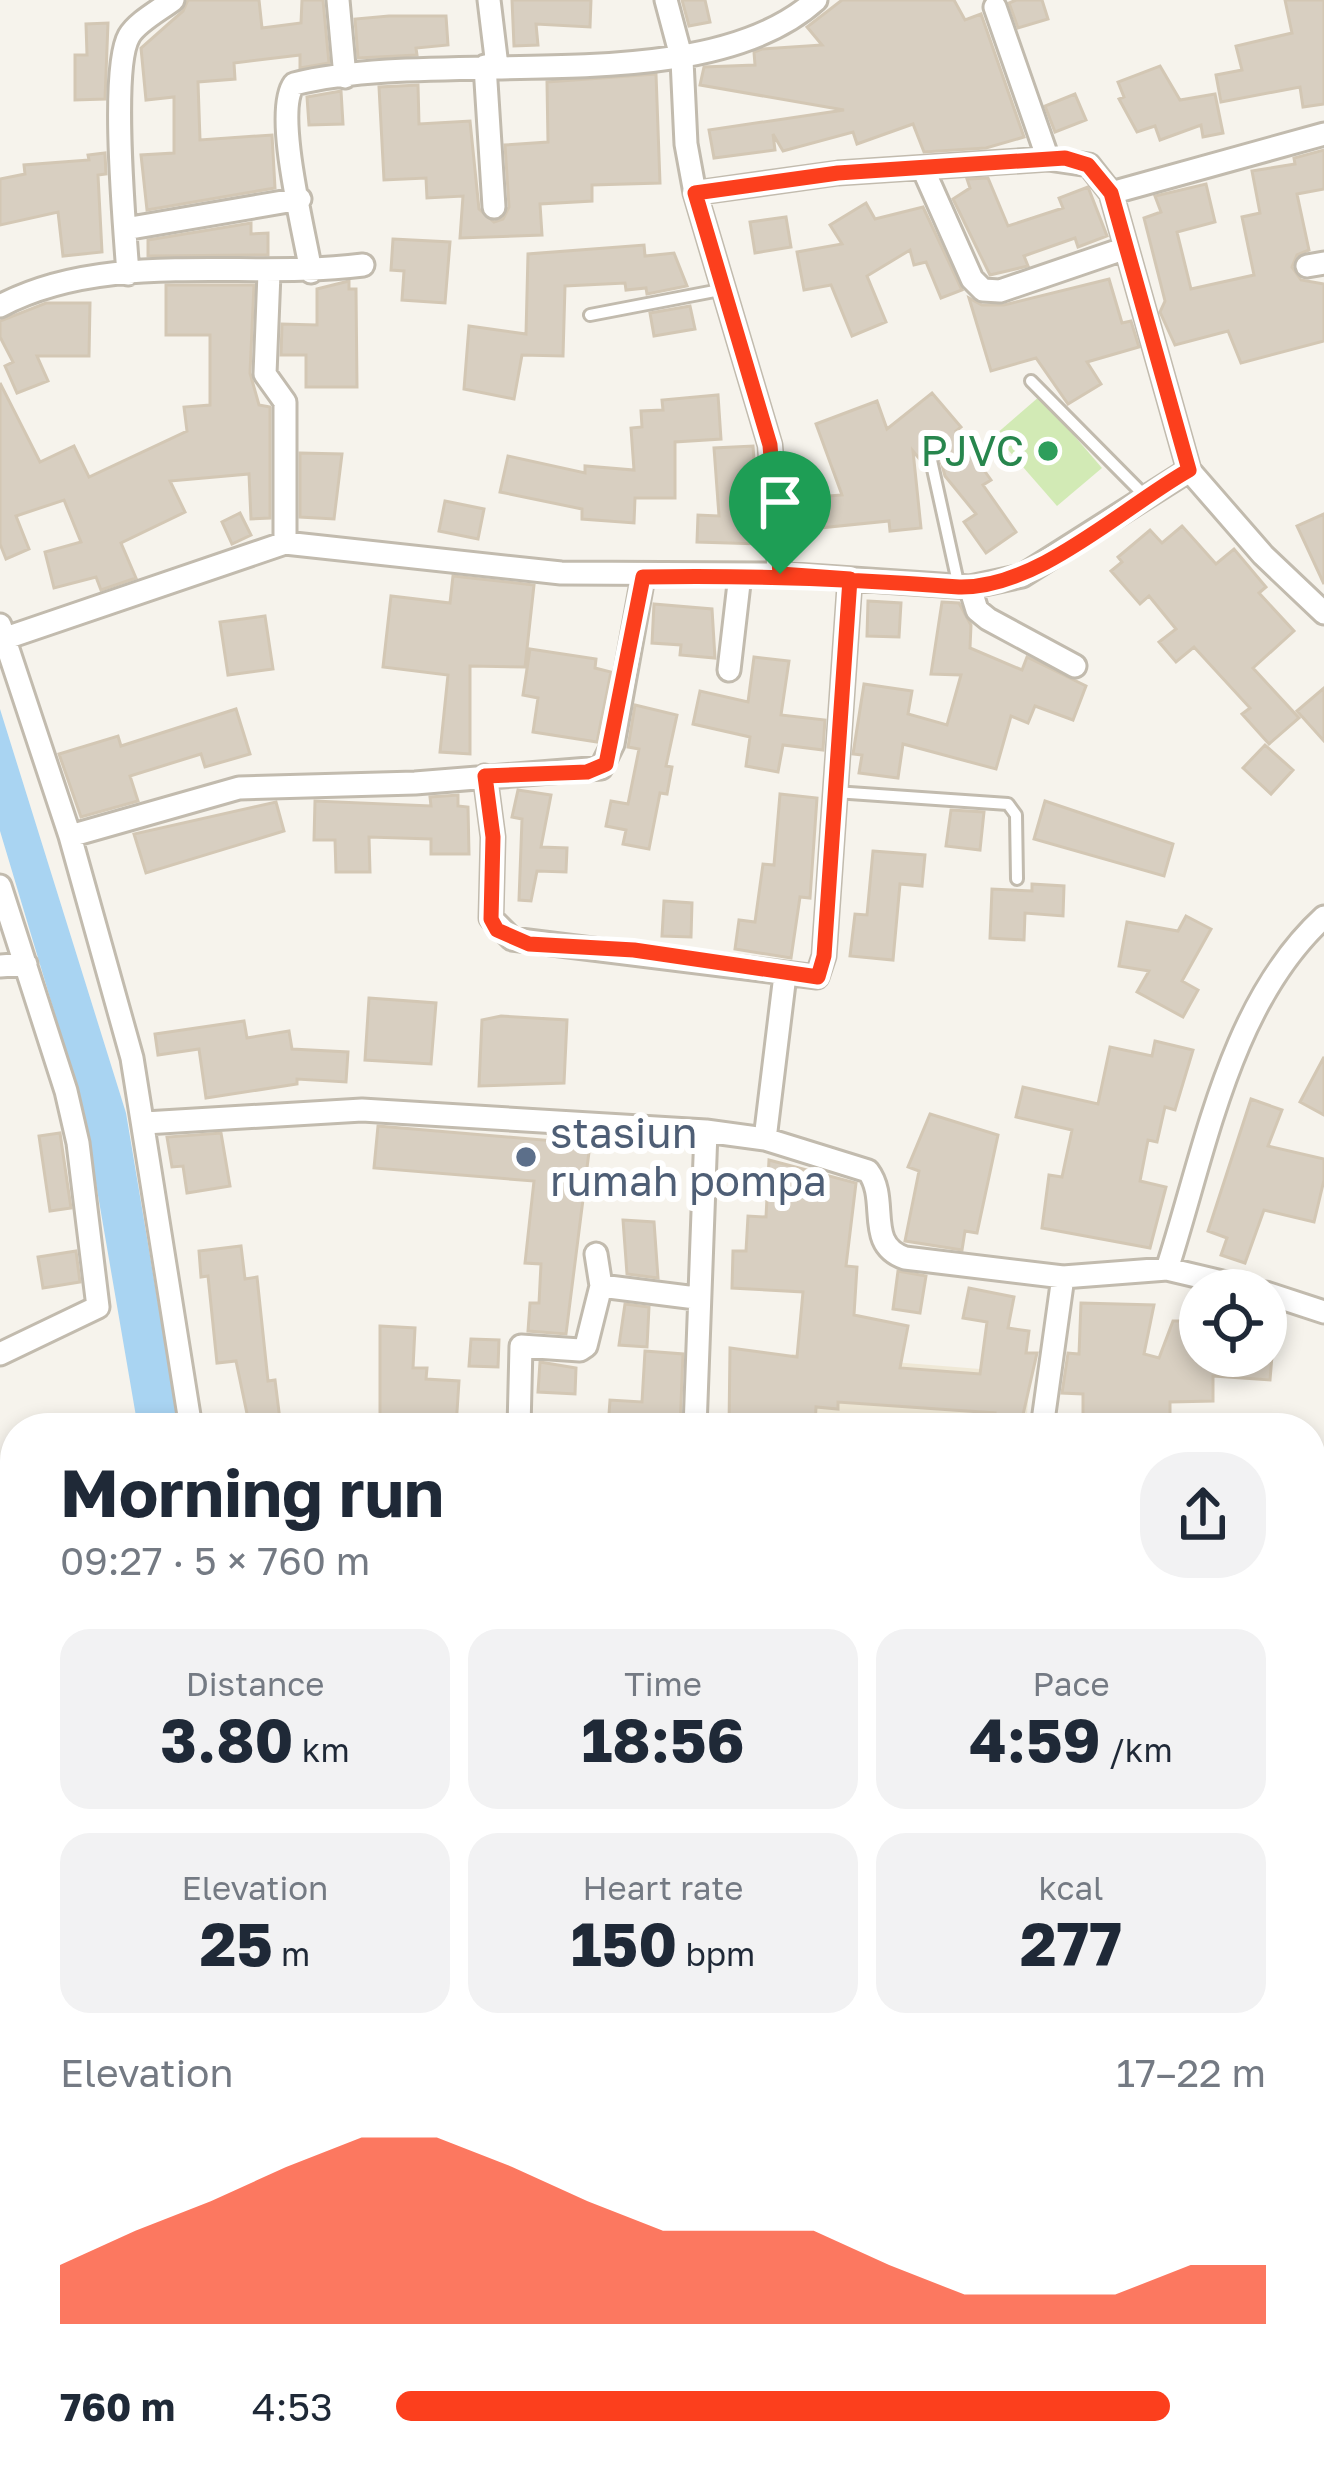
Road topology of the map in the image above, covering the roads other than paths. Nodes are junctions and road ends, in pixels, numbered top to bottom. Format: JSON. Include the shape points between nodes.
{"nodes":[{"id":1,"x":173,"y":0,"type":"edge"},
{"id":2,"x":338,"y":0,"type":"edge"},
{"id":3,"x":489,"y":0,"type":"edge"},
{"id":4,"x":667,"y":0,"type":"edge"},
{"id":5,"x":816,"y":0,"type":"edge"},
{"id":6,"x":995,"y":7,"type":"dead end"},
{"id":7,"x":682,"y":60,"type":"junction"},
{"id":8,"x":491,"y":66,"type":"junction"},
{"id":9,"x":345,"y":77,"type":"junction"},
{"id":10,"x":1324,"y":134,"type":"edge"},
{"id":11,"x":1048,"y":159,"type":"junction"},
{"id":12,"x":924,"y":171,"type":"junction"},
{"id":13,"x":695,"y":193,"type":"junction"},
{"id":14,"x":1111,"y":193,"type":"junction"},
{"id":15,"x":301,"y":199,"type":"junction"},
{"id":16,"x":494,"y":207,"type":"dead end"},
{"id":17,"x":125,"y":229,"type":"junction"},
{"id":18,"x":1126,"y":248,"type":"junction"},
{"id":19,"x":363,"y":265,"type":"dead end"},
{"id":20,"x":311,"y":272,"type":"junction"},
{"id":21,"x":269,"y":273,"type":"junction"},
{"id":22,"x":128,"y":274,"type":"junction"},
{"id":23,"x":721,"y":290,"type":"junction"},
{"id":24,"x":0,"y":305,"type":"edge"},
{"id":25,"x":590,"y":315,"type":"dead end"},
{"id":26,"x":1031,"y":381,"type":"dead end"},
{"id":27,"x":931,"y":460,"type":"dead end"},
{"id":28,"x":1189,"y":470,"type":"junction"},
{"id":29,"x":1144,"y":495,"type":"junction"},
{"id":30,"x":286,"y":542,"type":"junction"},
{"id":31,"x":780,"y":574,"type":"junction"},
{"id":32,"x":740,"y":575,"type":"junction"},
{"id":33,"x":643,"y":577,"type":"junction"},
{"id":34,"x":850,"y":579,"type":"junction"},
{"id":35,"x":964,"y":587,"type":"junction"},
{"id":36,"x":1324,"y":614,"type":"edge"},
{"id":37,"x":3,"y":632,"type":"edge"},
{"id":38,"x":1076,"y":666,"type":"dead end"},
{"id":39,"x":729,"y":670,"type":"dead end"},
{"id":40,"x":485,"y":776,"type":"junction"},
{"id":41,"x":835,"y":792,"type":"junction"},
{"id":42,"x":70,"y":836,"type":"junction"},
{"id":43,"x":1017,"y":879,"type":"dead end"},
{"id":44,"x":0,"y":886,"type":"edge"},
{"id":45,"x":1324,"y":917,"type":"edge"},
{"id":46,"x":26,"y":964,"type":"junction"},
{"id":47,"x":0,"y":966,"type":"edge"},
{"id":48,"x":785,"y":975,"type":"junction"},
{"id":49,"x":145,"y":1123,"type":"junction"},
{"id":50,"x":706,"y":1131,"type":"junction"},
{"id":51,"x":765,"y":1139,"type":"junction"},
{"id":52,"x":596,"y":1253,"type":"dead end"},
{"id":53,"x":1167,"y":1269,"type":"junction"},
{"id":54,"x":1179,"y":1272,"type":"edge"},
{"id":55,"x":1063,"y":1277,"type":"junction"},
{"id":56,"x":601,"y":1286,"type":"junction"},
{"id":57,"x":696,"y":1298,"type":"junction"},
{"id":58,"x":1287,"y":1300,"type":"edge"},
{"id":59,"x":1324,"y":1312,"type":"edge"},
{"id":60,"x":0,"y":1354,"type":"edge"},
{"id":61,"x":189,"y":1413,"type":"edge"},
{"id":62,"x":519,"y":1413,"type":"edge"},
{"id":63,"x":694,"y":1413,"type":"edge"},
{"id":64,"x":1044,"y":1413,"type":"edge"}],
"edges":[{"from":1,"to":17,"type":"street","via":[[125,47]]},
{"from":2,"to":9,"type":"street"},
{"from":3,"to":8,"type":"street"},
{"from":4,"to":7,"type":"street"},
{"from":5,"to":7,"type":"street","via":[[766,32]]},
{"from":6,"to":11,"type":"street"},
{"from":7,"to":8,"type":"street"},
{"from":7,"to":13,"type":"street"},
{"from":8,"to":9,"type":"street"},
{"from":8,"to":16,"type":"street"},
{"from":9,"to":15,"type":"street","via":[[289,89]]},
{"from":10,"to":14,"type":"street"},
{"from":11,"to":12,"type":"street"},
{"from":11,"to":14,"type":"street","via":[[1088,165]]},
{"from":12,"to":13,"type":"street","via":[[838,173]]},
{"from":12,"to":18,"type":"street","via":[[983,290]]},
{"from":13,"to":23,"type":"street"},
{"from":14,"to":18,"type":"street"},
{"from":15,"to":17,"type":"street"},
{"from":15,"to":20,"type":"street"},
{"from":17,"to":22,"type":"street"},
{"from":18,"to":28,"type":"street"},
{"from":19,"to":20,"type":"street"},
{"from":20,"to":21,"type":"street"},
{"from":21,"to":22,"type":"street"},
{"from":21,"to":30,"type":"street","via":[[265,374],[285,402]]},
{"from":22,"to":24,"type":"street","via":[[40,288]]},
{"from":23,"to":25,"type":"lane"},
{"from":23,"to":31,"type":"street","via":[[770,445]]},
{"from":26,"to":29,"type":"lane"},
{"from":27,"to":35,"type":"lane"},
{"from":28,"to":29,"type":"street"},
{"from":28,"to":36,"type":"street"},
{"from":29,"to":35,"type":"street","via":[[1022,576]]},
{"from":30,"to":33,"type":"street"},
{"from":30,"to":37,"type":"street","via":[[99,611]]},
{"from":31,"to":32,"type":"street"},
{"from":31,"to":34,"type":"street"},
{"from":32,"to":33,"type":"street"},
{"from":32,"to":39,"type":"street"},
{"from":33,"to":40,"type":"street","via":[[606,764],[587,772]]},
{"from":34,"to":35,"type":"street"},
{"from":34,"to":41,"type":"street"},
{"from":35,"to":38,"type":"street","via":[[988,619]]},
{"from":37,"to":42,"type":"street"},
{"from":40,"to":42,"type":"street","via":[[239,788]]},
{"from":40,"to":48,"type":"street","via":[[497,930],[529,944],[634,950]]},
{"from":41,"to":43,"type":"lane","via":[[1008,804],[1016,815]]},
{"from":41,"to":48,"type":"street","via":[[820,973],[812,980]]},
{"from":42,"to":49,"type":"street"},
{"from":44,"to":46,"type":"street"},
{"from":45,"to":53,"type":"street","via":[[1273,975],[1253,1016]]},
{"from":46,"to":47,"type":"street"},
{"from":46,"to":60,"type":"street","via":[[78,1143],[98,1307]]},
{"from":48,"to":51,"type":"street"},
{"from":49,"to":50,"type":"street","via":[[362,1111]]},
{"from":49,"to":61,"type":"street"},
{"from":50,"to":51,"type":"street"},
{"from":50,"to":57,"type":"street"},
{"from":51,"to":55,"type":"street","via":[[868,1171],[878,1190],[880,1238],[892,1254]]},
{"from":52,"to":56,"type":"street"},
{"from":53,"to":54,"type":"street"},
{"from":53,"to":55,"type":"street"},
{"from":55,"to":64,"type":"street"},
{"from":56,"to":57,"type":"street"},
{"from":56,"to":62,"type":"street","via":[[586,1346],[520,1346]]},
{"from":57,"to":63,"type":"street"},
{"from":58,"to":59,"type":"street"}]}
